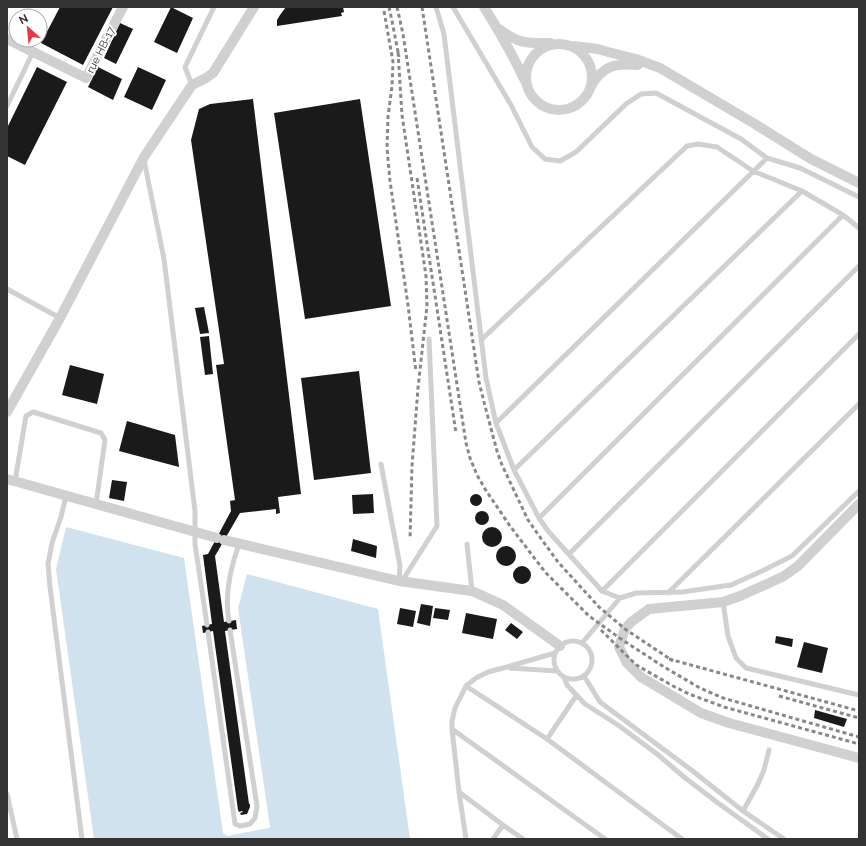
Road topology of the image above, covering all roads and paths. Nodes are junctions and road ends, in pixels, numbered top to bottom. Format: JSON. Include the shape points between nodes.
{"nodes":[{"id":1,"x":123,"y":7,"type":"edge"},
{"id":2,"x":214,"y":7,"type":"edge"},
{"id":3,"x":254,"y":7,"type":"edge"},
{"id":4,"x":436,"y":7,"type":"edge"},
{"id":5,"x":453,"y":7,"type":"edge"},
{"id":6,"x":484,"y":7,"type":"edge"},
{"id":7,"x":496,"y":26,"type":"junction"},
{"id":8,"x":7,"y":39,"type":"edge"},
{"id":9,"x":554,"y":44,"type":"junction"},
{"id":10,"x":573,"y":46,"type":"junction"},
{"id":11,"x":33,"y":52,"type":"junction"},
{"id":12,"x":660,"y":68,"type":"junction"},
{"id":13,"x":526,"y":84,"type":"junction"},
{"id":14,"x":192,"y":85,"type":"junction"},
{"id":15,"x":590,"y":87,"type":"junction"},
{"id":16,"x":7,"y":106,"type":"edge"},
{"id":17,"x":144,"y":157,"type":"junction"},
{"id":18,"x":767,"y":158,"type":"junction"},
{"id":19,"x":753,"y":170,"type":"junction"},
{"id":20,"x":859,"y":184,"type":"edge"},
{"id":21,"x":802,"y":191,"type":"junction"},
{"id":22,"x":859,"y":197,"type":"edge"},
{"id":23,"x":843,"y":215,"type":"junction"},
{"id":24,"x":859,"y":228,"type":"edge"},
{"id":25,"x":859,"y":266,"type":"edge"},
{"id":26,"x":7,"y":289,"type":"edge"},
{"id":27,"x":60,"y":318,"type":"junction"},
{"id":28,"x":859,"y":334,"type":"edge"},
{"id":29,"x":429,"y":339,"type":"dead end"},
{"id":30,"x":481,"y":340,"type":"junction"},
{"id":31,"x":859,"y":404,"type":"edge"},
{"id":32,"x":7,"y":412,"type":"edge"},
{"id":33,"x":496,"y":423,"type":"junction"},
{"id":34,"x":381,"y":464,"type":"dead end"},
{"id":35,"x":514,"y":470,"type":"junction"},
{"id":36,"x":11,"y":480,"type":"edge"},
{"id":37,"x":859,"y":491,"type":"edge"},
{"id":38,"x":66,"y":496,"type":"junction"},
{"id":39,"x":96,"y":504,"type":"junction"},
{"id":40,"x":859,"y":504,"type":"edge"},
{"id":41,"x":539,"y":518,"type":"junction"},
{"id":42,"x":195,"y":531,"type":"junction"},
{"id":43,"x":238,"y":544,"type":"junction"},
{"id":44,"x":467,"y":544,"type":"dead end"},
{"id":45,"x":569,"y":554,"type":"junction"},
{"id":46,"x":400,"y":581,"type":"junction"},
{"id":47,"x":472,"y":591,"type":"junction"},
{"id":48,"x":602,"y":591,"type":"junction"},
{"id":49,"x":668,"y":592,"type":"junction"},
{"id":50,"x":620,"y":598,"type":"junction"},
{"id":51,"x":722,"y":602,"type":"junction"},
{"id":52,"x":229,"y":621,"type":"dead end"},
{"id":53,"x":207,"y":625,"type":"dead end"},
{"id":54,"x":230,"y":630,"type":"dead end"},
{"id":55,"x":208,"y":632,"type":"dead end"},
{"id":56,"x":582,"y":643,"type":"junction"},
{"id":57,"x":558,"y":650,"type":"junction"},
{"id":58,"x":507,"y":668,"type":"junction"},
{"id":59,"x":557,"y":671,"type":"junction"},
{"id":60,"x":584,"y":676,"type":"junction"},
{"id":61,"x":564,"y":677,"type":"junction"},
{"id":62,"x":466,"y":686,"type":"junction"},
{"id":63,"x":859,"y":695,"type":"edge"},
{"id":64,"x":576,"y":696,"type":"junction"},
{"id":65,"x":452,"y":730,"type":"junction"},
{"id":66,"x":547,"y":739,"type":"junction"},
{"id":67,"x":768,"y":750,"type":"dead end"},
{"id":68,"x":859,"y":758,"type":"edge"},
{"id":69,"x":459,"y":792,"type":"junction"},
{"id":70,"x":7,"y":794,"type":"edge"},
{"id":71,"x":743,"y":811,"type":"junction"},
{"id":72,"x":503,"y":825,"type":"junction"},
{"id":73,"x":17,"y":839,"type":"edge"},
{"id":74,"x":82,"y":839,"type":"edge"},
{"id":75,"x":466,"y":839,"type":"edge"},
{"id":76,"x":493,"y":839,"type":"edge"},
{"id":77,"x":523,"y":839,"type":"edge"},
{"id":78,"x":605,"y":839,"type":"edge"},
{"id":79,"x":682,"y":839,"type":"edge"},
{"id":80,"x":768,"y":839,"type":"edge"},
{"id":81,"x":784,"y":839,"type":"edge"}],
"edges":[{"from":1,"to":11,"type":"street","name":"rue HB-17","via":[[86,78]]},
{"from":2,"to":14,"type":"lane","via":[[185,66]]},
{"from":3,"to":14,"type":"street","via":[[213,73]]},
{"from":4,"to":30,"type":"lane","via":[[444,34]]},
{"from":5,"to":18,"type":"lane","via":[[511,105],[532,147],[545,159],[560,161],[576,152],[626,104],[641,94],[656,93],[741,139]]},
{"from":6,"to":7,"type":"street"},
{"from":7,"to":9,"type":"street","via":[[520,41]]},
{"from":7,"to":13,"type":"street"},
{"from":8,"to":11,"type":"street","name":"rue HB-17"},
{"from":9,"to":10,"type":"street"},
{"from":9,"to":13,"type":"street","via":[[544,47],[531,58],[525,73]]},
{"from":10,"to":12,"type":"street","via":[[623,55]]},
{"from":10,"to":15,"type":"street","via":[[583,53],[589,63],[592,75]]},
{"from":11,"to":16,"type":"lane"},
{"from":12,"to":15,"type":"street","via":[[616,64],[601,72]]},
{"from":12,"to":20,"type":"street","via":[[811,159]]},
{"from":13,"to":15,"type":"street","via":[[535,100],[555,110],[576,105],[584,98]]},
{"from":14,"to":17,"type":"street"},
{"from":17,"to":27,"type":"street"},
{"from":17,"to":42,"type":"lane","via":[[164,259],[195,511]]},
{"from":18,"to":19,"type":"lane"},
{"from":18,"to":22,"type":"lane","via":[[800,168]]},
{"from":19,"to":21,"type":"lane"},
{"from":19,"to":30,"type":"lane","via":[[717,147],[698,144],[687,146]]},
{"from":19,"to":33,"type":"lane"},
{"from":21,"to":23,"type":"lane"},
{"from":21,"to":35,"type":"lane"},
{"from":23,"to":24,"type":"lane"},
{"from":23,"to":41,"type":"lane"},
{"from":25,"to":45,"type":"lane"},
{"from":26,"to":27,"type":"lane"},
{"from":27,"to":32,"type":"street"},
{"from":28,"to":48,"type":"lane"},
{"from":29,"to":46,"type":"lane","via":[[437,526]]},
{"from":30,"to":33,"type":"lane"},
{"from":31,"to":49,"type":"lane"},
{"from":33,"to":35,"type":"lane"},
{"from":34,"to":46,"type":"lane","via":[[400,566]]},
{"from":35,"to":41,"type":"lane"},
{"from":36,"to":38,"type":"street"},
{"from":36,"to":39,"type":"lane","via":[[26,416],[33,412],[101,433],[104,437]]},
{"from":37,"to":49,"type":"lane","via":[[792,556],[762,572],[730,585]]},
{"from":38,"to":39,"type":"street"},
{"from":38,"to":74,"type":"lane","via":[[48,564]]},
{"from":39,"to":42,"type":"street"},
{"from":40,"to":51,"type":"street","via":[[790,572]]},
{"from":41,"to":45,"type":"lane"},
{"from":42,"to":43,"type":"street"},
{"from":42,"to":53,"type":"lane"},
{"from":43,"to":46,"type":"street"},
{"from":43,"to":52,"type":"lane","via":[[227,589]]},
{"from":44,"to":47,"type":"lane"},
{"from":45,"to":48,"type":"lane"},
{"from":46,"to":47,"type":"street"},
{"from":47,"to":57,"type":"street","via":[[503,605]]},
{"from":48,"to":50,"type":"lane"},
{"from":49,"to":50,"type":"lane","via":[[636,593]]},
{"from":50,"to":56,"type":"lane"},
{"from":51,"to":63,"type":"lane","via":[[728,636],[736,658],[746,668]]},
{"from":51,"to":68,"type":"street","via":[[649,609],[625,629],[619,648],[626,663],[641,677],[701,713]]},
{"from":54,"to":55,"type":"lane","via":[[257,806],[255,818],[250,824],[240,826],[235,824]]},
{"from":56,"to":57,"type":"lane","via":[[569,642]]},
{"from":56,"to":60,"type":"lane","via":[[592,657],[590,669]]},
{"from":57,"to":58,"type":"lane"},
{"from":57,"to":59,"type":"lane","via":[[554,662]]},
{"from":58,"to":59,"type":"lane"},
{"from":58,"to":62,"type":"lane","via":[[488,672]]},
{"from":59,"to":61,"type":"lane"},
{"from":60,"to":61,"type":"lane","via":[[574,679]]},
{"from":60,"to":71,"type":"lane","via":[[600,702]]},
{"from":61,"to":64,"type":"lane"},
{"from":62,"to":65,"type":"lane","via":[[455,708]]},
{"from":62,"to":66,"type":"lane"},
{"from":64,"to":66,"type":"lane"},
{"from":64,"to":80,"type":"lane"},
{"from":65,"to":69,"type":"lane"},
{"from":65,"to":78,"type":"lane"},
{"from":66,"to":79,"type":"lane"},
{"from":67,"to":71,"type":"lane","via":[[764,770]]},
{"from":69,"to":72,"type":"lane"},
{"from":69,"to":75,"type":"lane"},
{"from":70,"to":73,"type":"lane"},
{"from":71,"to":81,"type":"lane"},
{"from":72,"to":76,"type":"lane"},
{"from":72,"to":77,"type":"lane"}]}
